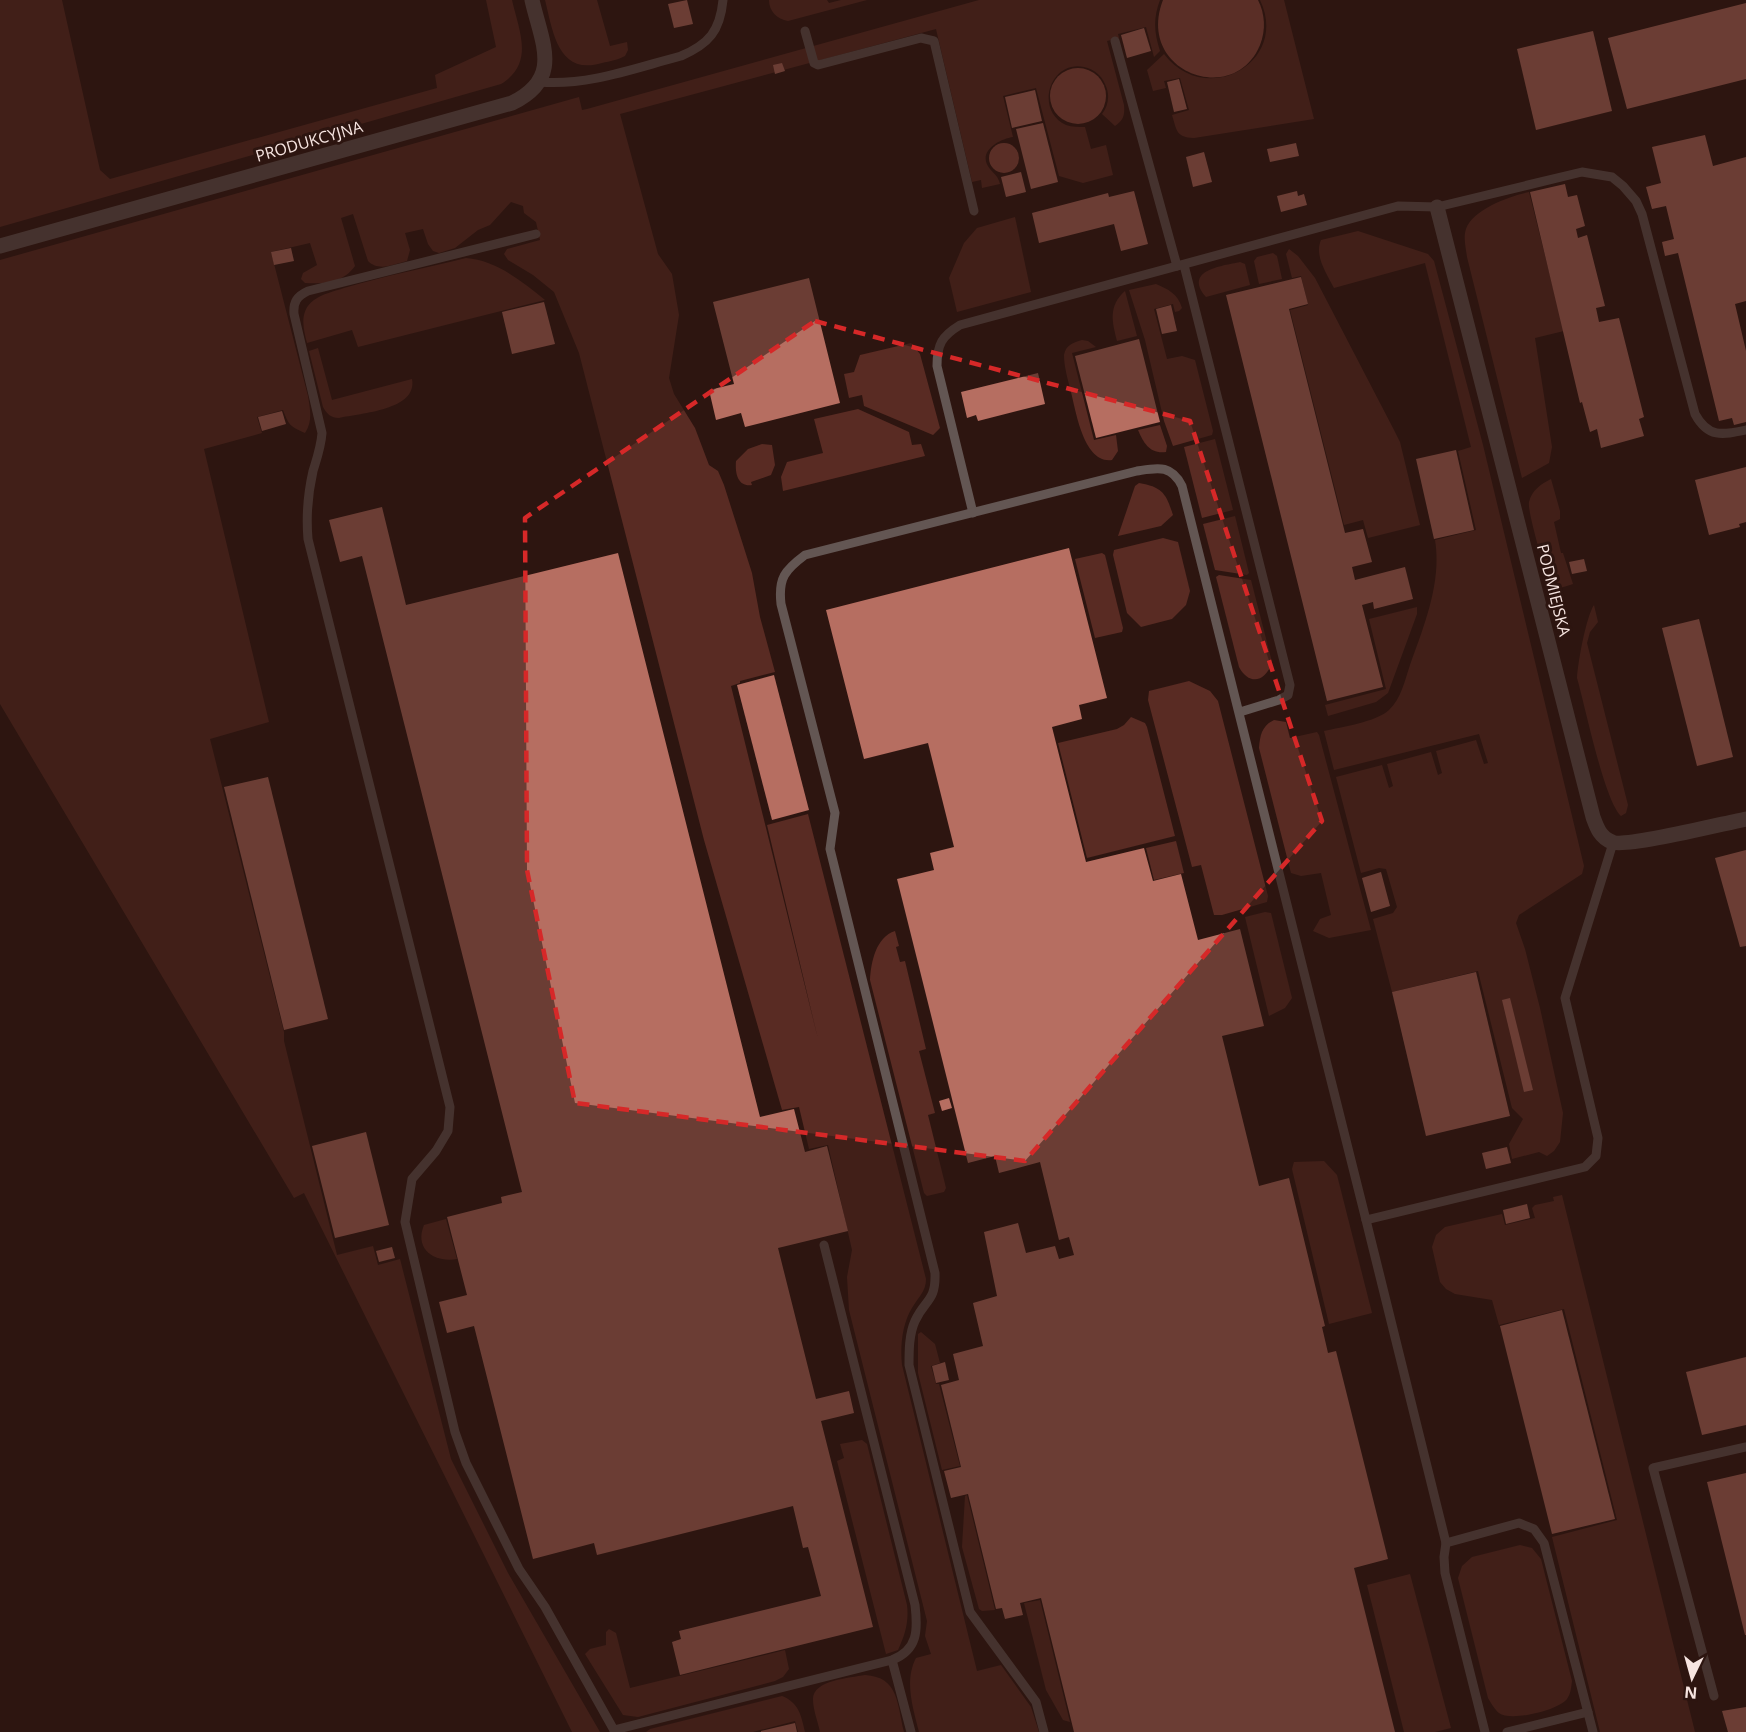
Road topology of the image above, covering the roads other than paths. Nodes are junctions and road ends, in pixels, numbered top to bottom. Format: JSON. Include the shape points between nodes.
{"nodes":[{"id":1,"x":532,"y":0,"type":"edge"},
{"id":2,"x":723,"y":0,"type":"edge"},
{"id":3,"x":805,"y":31,"type":"dead end"},
{"id":4,"x":1114,"y":41,"type":"dead end"},
{"id":5,"x":540,"y":82,"type":"junction"},
{"id":6,"x":1437,"y":207,"type":"junction"},
{"id":7,"x":974,"y":211,"type":"dead end"},
{"id":8,"x":536,"y":234,"type":"dead end"},
{"id":9,"x":0,"y":246,"type":"edge"},
{"id":10,"x":1180,"y":266,"type":"junction"},
{"id":11,"x":1746,"y":429,"type":"edge"},
{"id":12,"x":973,"y":513,"type":"junction"},
{"id":13,"x":1240,"y":712,"type":"junction"},
{"id":14,"x":1746,"y":819,"type":"edge"},
{"id":15,"x":1613,"y":843,"type":"junction"},
{"id":16,"x":1366,"y":1220,"type":"junction"},
{"id":17,"x":824,"y":1245,"type":"dead end"},
{"id":18,"x":1746,"y":1447,"type":"edge"},
{"id":19,"x":1446,"y":1543,"type":"junction"},
{"id":20,"x":892,"y":1660,"type":"junction"},
{"id":21,"x":1714,"y":1696,"type":"dead end"},
{"id":22,"x":1588,"y":1712,"type":"junction"},
{"id":23,"x":614,"y":1731,"type":"edge"},
{"id":24,"x":911,"y":1732,"type":"edge"},
{"id":25,"x":1044,"y":1732,"type":"edge"},
{"id":26,"x":1485,"y":1732,"type":"edge"},
{"id":27,"x":1507,"y":1732,"type":"edge"},
{"id":28,"x":1593,"y":1732,"type":"edge"}],
"edges":[{"from":1,"to":5,"type":"street","via":[[546,58]]},
{"from":2,"to":5,"type":"lane","via":[[716,29],[706,41],[681,56],[592,79]]},
{"from":3,"to":7,"type":"lane","via":[[814,63],[818,65],[921,38],[934,41]]},
{"from":4,"to":10,"type":"lane"},
{"from":5,"to":9,"type":"street","name":"PRODUKCYJNA","via":[[528,95],[512,103]]},
{"from":6,"to":10,"type":"lane","via":[[1398,207]]},
{"from":6,"to":11,"type":"lane","via":[[1582,172],[1612,177],[1636,201],[1642,214],[1695,414],[1712,433]]},
{"from":6,"to":15,"type":"street","name":"PODMIEJSKA","via":[[1593,817],[1599,833]]},
{"from":8,"to":23,"type":"lane","via":[[308,291],[299,295],[293,305],[322,433],[306,516],[308,539],[450,1107],[448,1131],[412,1179],[405,1222],[460,1450],[519,1569],[545,1607]]},
{"from":10,"to":12,"type":"lane","via":[[960,325],[949,332],[937,350],[937,366]]},
{"from":10,"to":13,"type":"lane","via":[[1290,685],[1288,695],[1279,700]]},
{"from":12,"to":13,"type":"lane","via":[[1144,470],[1158,468],[1178,477]]},
{"from":12,"to":25,"type":"lane","via":[[805,555],[789,567],[779,590],[835,813],[830,849],[935,1273],[935,1290],[912,1330],[909,1365],[970,1612],[1036,1702]]},
{"from":13,"to":16,"type":"lane"},
{"from":14,"to":15,"type":"street"},
{"from":15,"to":16,"type":"lane","via":[[1565,998],[1598,1138],[1596,1156],[1585,1167]]},
{"from":16,"to":19,"type":"lane"},
{"from":17,"to":20,"type":"lane","via":[[918,1623],[905,1655]]},
{"from":18,"to":21,"type":"lane","via":[[1653,1468]]},
{"from":19,"to":22,"type":"lane","via":[[1519,1523],[1540,1535]]},
{"from":19,"to":26,"type":"lane","via":[[1445,1573]]},
{"from":20,"to":23,"type":"lane"},
{"from":20,"to":24,"type":"lane"},
{"from":22,"to":27,"type":"lane"},
{"from":22,"to":28,"type":"lane"}]}
